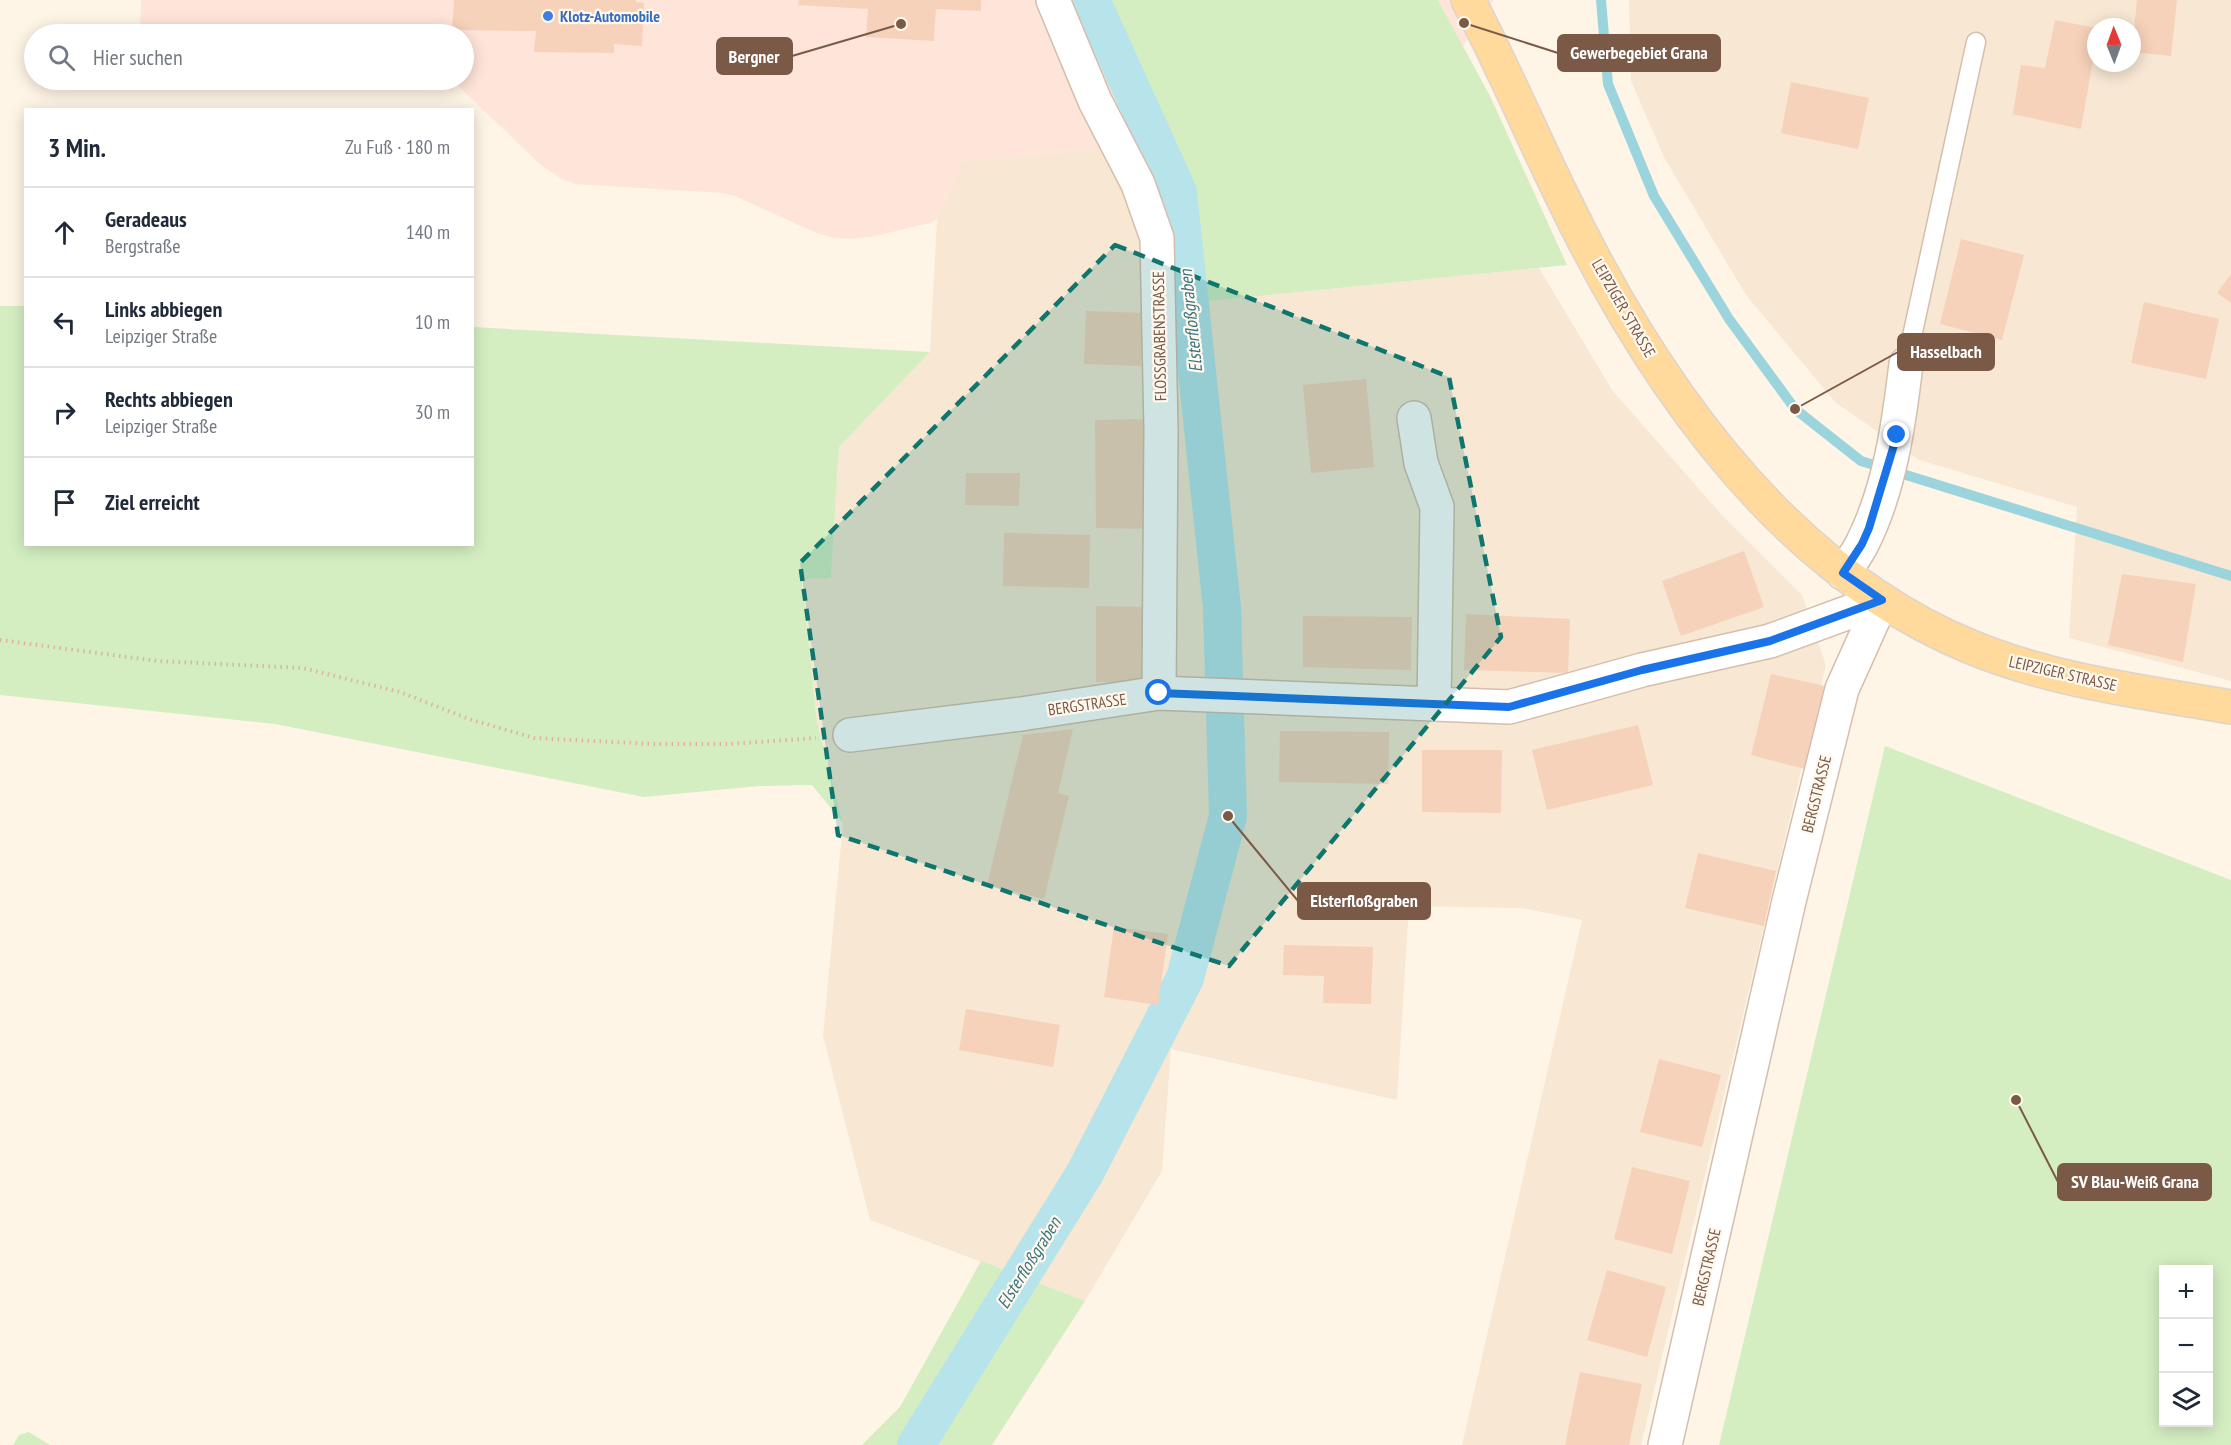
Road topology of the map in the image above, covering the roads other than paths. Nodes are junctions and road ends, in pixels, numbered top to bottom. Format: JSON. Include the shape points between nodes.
{"nodes":[{"id":1,"x":1053,"y":0,"type":"edge"},
{"id":2,"x":1468,"y":0,"type":"edge"},
{"id":3,"x":1976,"y":42,"type":"dead end"},
{"id":4,"x":1906,"y":364,"type":"joint"},
{"id":5,"x":1414,"y":418,"type":"dead end"},
{"id":6,"x":1843,"y":573,"type":"junction"},
{"id":7,"x":1882,"y":600,"type":"junction"},
{"id":8,"x":1159,"y":693,"type":"junction"},
{"id":9,"x":1434,"y":704,"type":"junction"},
{"id":10,"x":2231,"y":707,"type":"edge"},
{"id":11,"x":850,"y":735,"type":"road end"},
{"id":12,"x":1665,"y":1445,"type":"edge"}],
"edges":[{"from":1,"to":8,"type":"street","name":"FLOSSGRABENSTRASSE","via":[[1095,101],[1138,184],[1157,238],[1161,430]]},
{"from":2,"to":6,"type":"main road","name":"LEIPZIGER STRASSE","via":[[1562,197],[1655,361],[1730,463],[1809,546]]},
{"from":3,"to":4,"type":"lane"},
{"from":4,"to":6,"type":"street","via":[[1897,435],[1884,483],[1862,544]]},
{"from":5,"to":9,"type":"street","via":[[1421,463],[1437,507]]},
{"from":6,"to":7,"type":"main road","name":"LEIPZIGER STRASSE"},
{"from":7,"to":9,"type":"street","name":"BERGSTRASSE","via":[[1770,641],[1642,670],[1509,707]]},
{"from":7,"to":10,"type":"main road","name":"LEIPZIGER STRASSE","via":[[1970,646],[2019,665]]},
{"from":7,"to":12,"type":"street","name":"BERGSTRASSE","via":[[1842,689]]},
{"from":8,"to":9,"type":"street","name":"BERGSTRASSE"},
{"from":8,"to":11,"type":"street","name":"BERGSTRASSE"}]}
